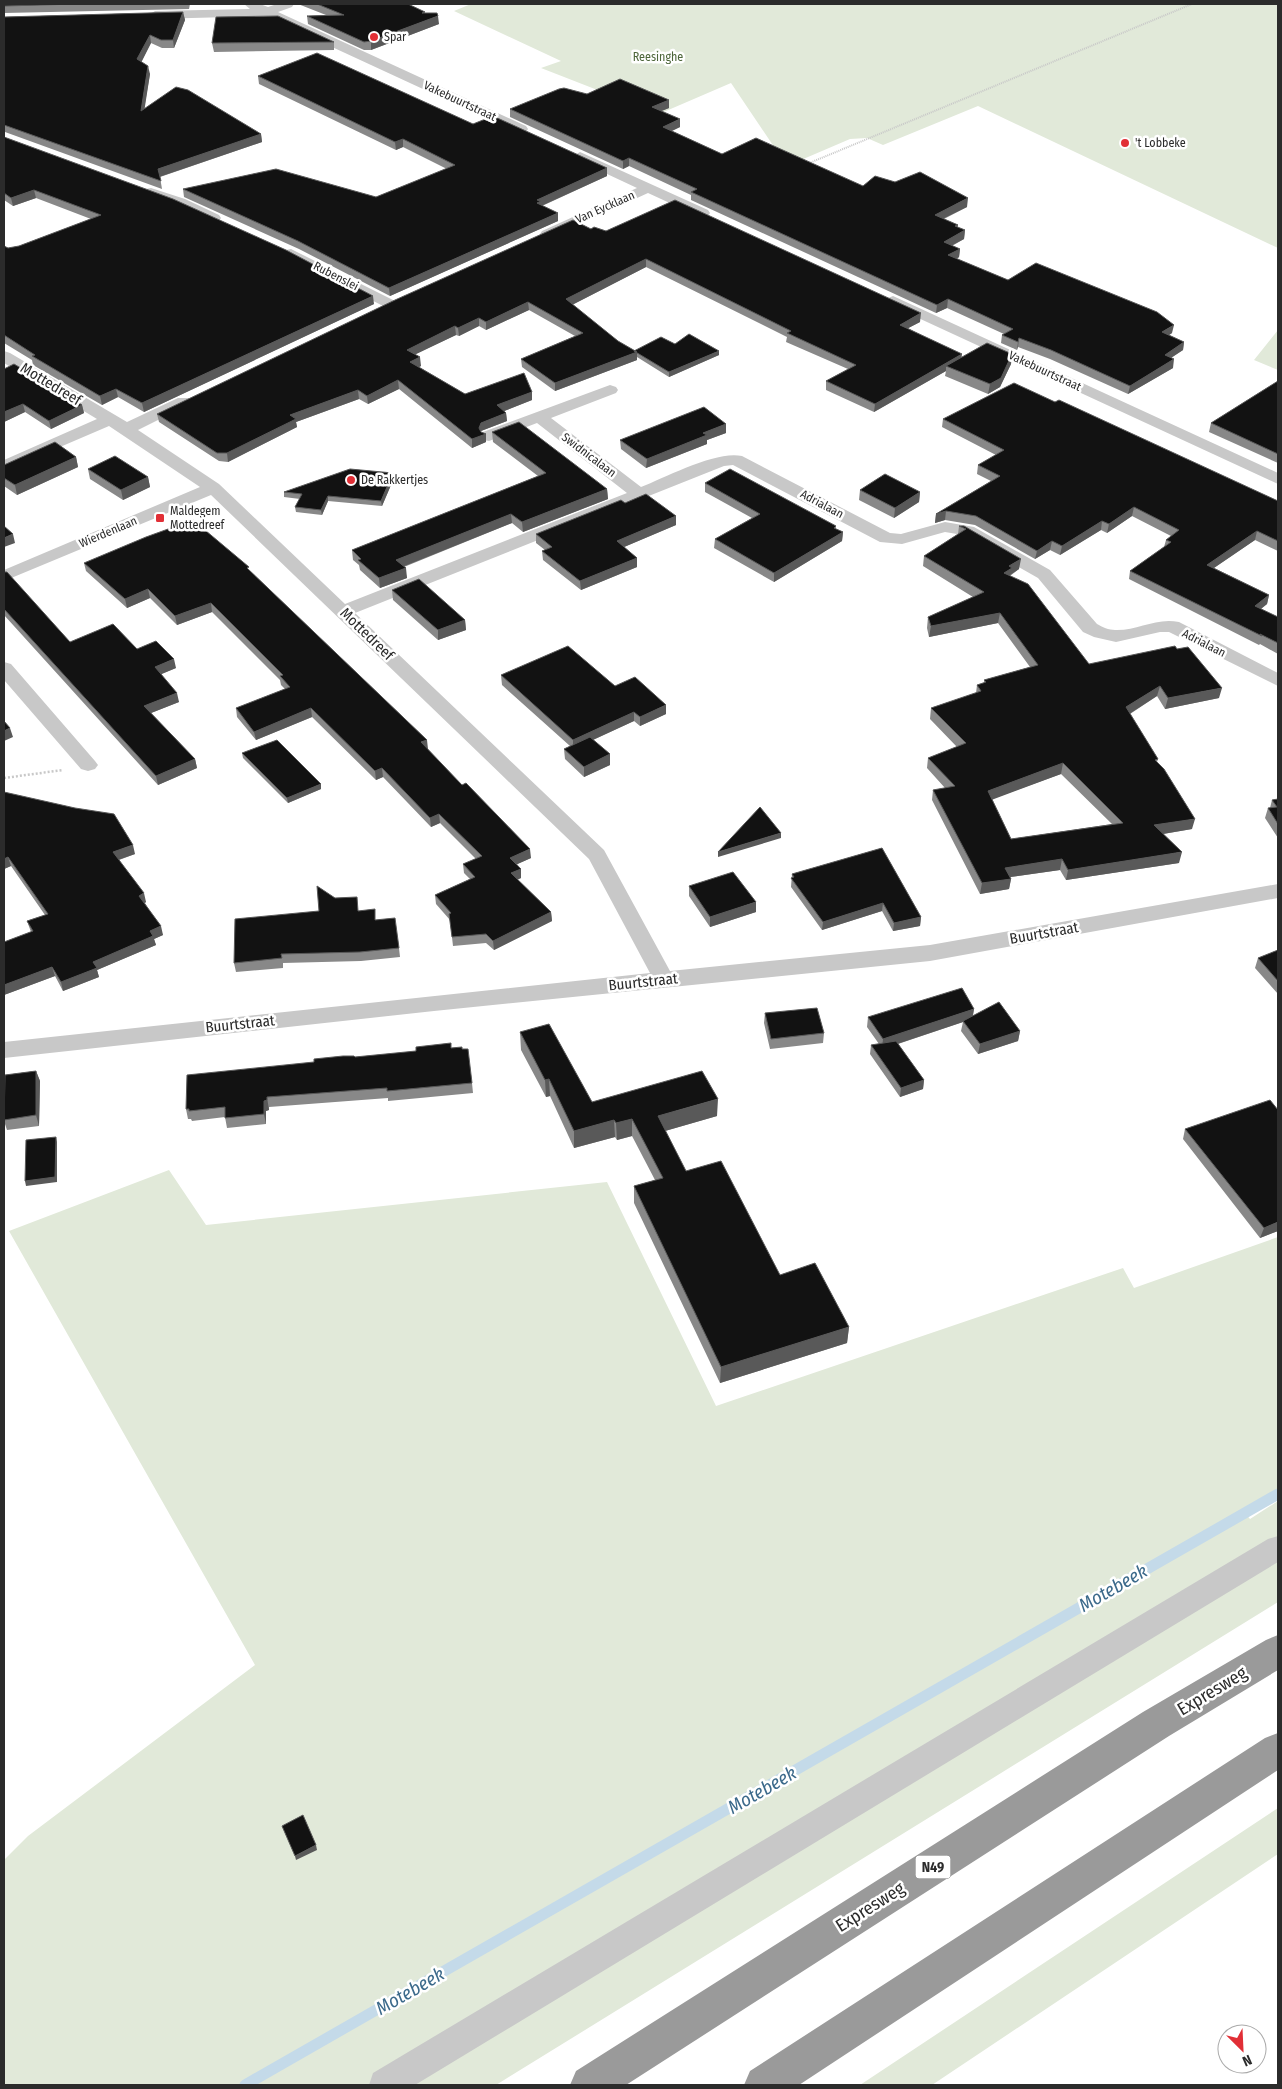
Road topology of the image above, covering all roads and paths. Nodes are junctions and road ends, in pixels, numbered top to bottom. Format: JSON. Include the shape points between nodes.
{"nodes":[{"id":1,"x":250,"y":4,"type":"edge"},
{"id":2,"x":288,"y":4,"type":"edge"},
{"id":3,"x":1192,"y":4,"type":"edge"},
{"id":4,"x":267,"y":12,"type":"junction"},
{"id":5,"x":140,"y":15,"type":"edge"},
{"id":6,"x":530,"y":133,"type":"edge"},
{"id":7,"x":566,"y":150,"type":"edge"},
{"id":8,"x":805,"y":165,"type":"edge"},
{"id":9,"x":136,"y":186,"type":"edge"},
{"id":10,"x":648,"y":188,"type":"junction"},
{"id":11,"x":714,"y":218,"type":"edge"},
{"id":12,"x":223,"y":222,"type":"edge"},
{"id":13,"x":532,"y":240,"type":"edge"},
{"id":14,"x":275,"y":246,"type":"edge"},
{"id":15,"x":408,"y":296,"type":"edge"},
{"id":16,"x":884,"y":297,"type":"edge"},
{"id":17,"x":390,"y":304,"type":"junction"},
{"id":18,"x":372,"y":312,"type":"edge"},
{"id":19,"x":4,"y":356,"type":"edge"},
{"id":20,"x":610,"y":390,"type":"dead end"},
{"id":21,"x":196,"y":396,"type":"edge"},
{"id":22,"x":539,"y":417,"type":"junction"},
{"id":23,"x":110,"y":419,"type":"junction"},
{"id":24,"x":126,"y":429,"type":"junction"},
{"id":25,"x":489,"y":436,"type":"dead end"},
{"id":26,"x":4,"y":466,"type":"edge"},
{"id":27,"x":1278,"y":479,"type":"edge"},
{"id":28,"x":213,"y":488,"type":"junction"},
{"id":29,"x":638,"y":492,"type":"junction"},
{"id":30,"x":4,"y":576,"type":"edge"},
{"id":31,"x":344,"y":612,"type":"junction"},
{"id":32,"x":4,"y":668,"type":"edge"},
{"id":33,"x":1278,"y":680,"type":"edge"},
{"id":34,"x":88,"y":766,"type":"joint"},
{"id":35,"x":4,"y":778,"type":"edge"},
{"id":36,"x":1278,"y":891,"type":"edge"},
{"id":37,"x":664,"y":980,"type":"junction"},
{"id":38,"x":4,"y":1050,"type":"edge"},
{"id":39,"x":1278,"y":1548,"type":"edge"},
{"id":40,"x":1278,"y":1651,"type":"edge"},
{"id":41,"x":1278,"y":1750,"type":"edge"},
{"id":42,"x":385,"y":2085,"type":"edge"},
{"id":43,"x":590,"y":2085,"type":"edge"},
{"id":44,"x":764,"y":2085,"type":"edge"}],
"edges":[{"from":1,"to":4,"type":"street","name":"Vakebuurtstraat"},
{"from":2,"to":4,"type":"street"},
{"from":3,"to":8,"type":"path"},
{"from":4,"to":5,"type":"street"},
{"from":4,"to":6,"type":"street","name":"Vakebuurtstraat"},
{"from":7,"to":10,"type":"street"},
{"from":9,"to":12,"type":"street"},
{"from":10,"to":11,"type":"street"},
{"from":10,"to":13,"type":"street","name":"Van Eycklaan"},
{"from":14,"to":17,"type":"street","name":"Rubenslei"},
{"from":15,"to":17,"type":"street"},
{"from":16,"to":27,"type":"street","name":"Vakebuurtstraat"},
{"from":17,"to":18,"type":"street"},
{"from":19,"to":23,"type":"street","name":"Mottedreef"},
{"from":20,"to":22,"type":"street","name":"Swidnicalaan"},
{"from":21,"to":24,"type":"street"},
{"from":22,"to":25,"type":"street","name":"Swidnicalaan"},
{"from":22,"to":29,"type":"street","name":"Swidnicalaan"},
{"from":23,"to":24,"type":"street","name":"Mottedreef"},
{"from":23,"to":26,"type":"street"},
{"from":24,"to":28,"type":"street","name":"Mottedreef"},
{"from":28,"to":30,"type":"street","name":"Wierdenlaan"},
{"from":28,"to":31,"type":"street","name":"Mottedreef"},
{"from":29,"to":31,"type":"street","name":"Adrialaan"},
{"from":29,"to":33,"type":"street","name":"Adrialaan","via":[[721,460],[736,460],[886,538],[902,539],[944,527],[968,531],[1044,574],[1090,628],[1101,633],[1116,636],[1172,626]]},
{"from":31,"to":37,"type":"street","name":"Mottedreef","via":[[597,855]]},
{"from":32,"to":34,"type":"street"},
{"from":34,"to":35,"type":"path"},
{"from":36,"to":37,"type":"street","name":"Buurtstraat","via":[[930,953]]},
{"from":37,"to":38,"type":"street","name":"Buurtstraat"},
{"from":39,"to":42,"type":"street"},
{"from":40,"to":43,"type":"highway","name":"Expresweg","number":"N49","via":[[1156,1724]]},
{"from":41,"to":44,"type":"highway"}]}
